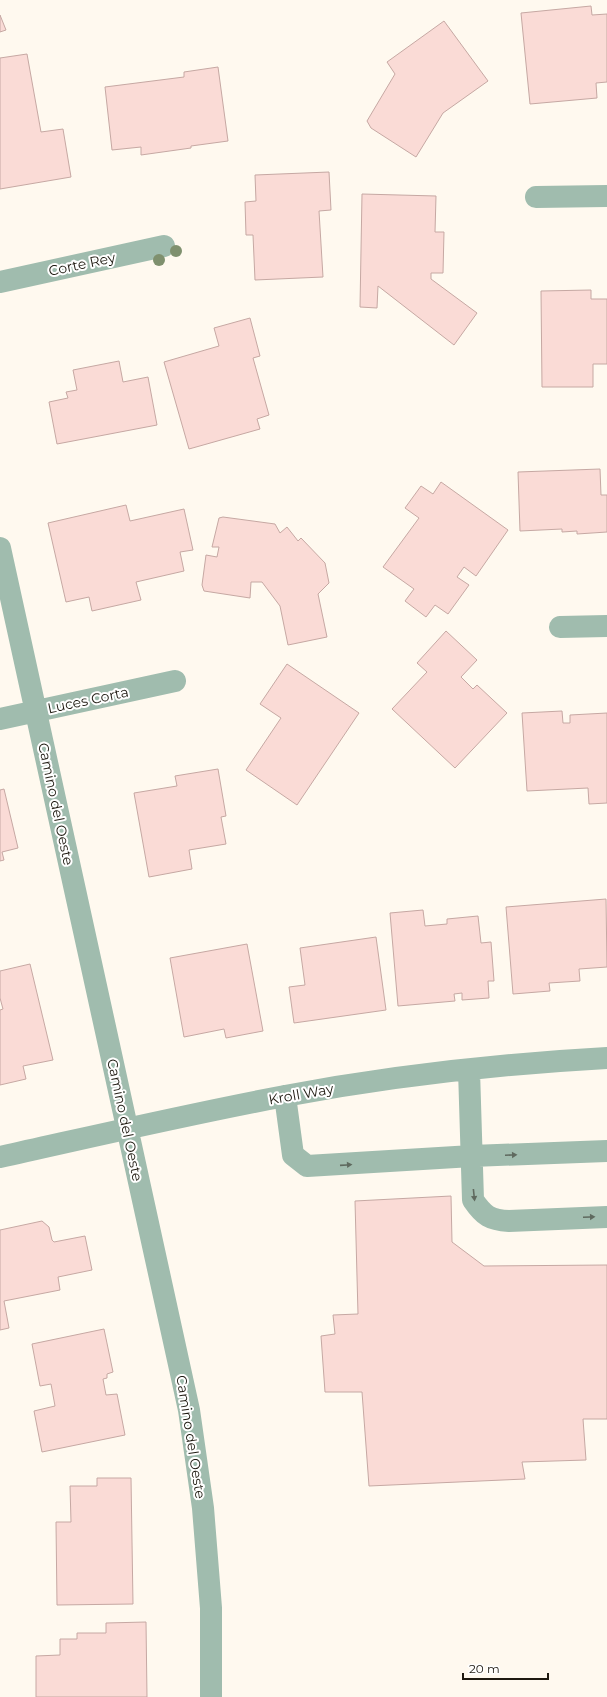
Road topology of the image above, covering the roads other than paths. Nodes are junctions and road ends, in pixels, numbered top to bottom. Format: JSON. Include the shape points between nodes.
{"nodes":[{"id":1,"x":536,"y":196,"type":"dead end"},
{"id":2,"x":607,"y":196,"type":"edge"},
{"id":3,"x":164,"y":246,"type":"dead end"},
{"id":4,"x":0,"y":282,"type":"edge"},
{"id":5,"x":0,"y":548,"type":"edge"},
{"id":6,"x":607,"y":626,"type":"edge"},
{"id":7,"x":560,"y":627,"type":"dead end"},
{"id":8,"x":175,"y":681,"type":"dead end"},
{"id":9,"x":36,"y":712,"type":"junction"},
{"id":10,"x":0,"y":719,"type":"edge"},
{"id":11,"x":607,"y":1058,"type":"edge"},
{"id":12,"x":469,"y":1070,"type":"junction"},
{"id":13,"x":286,"y":1096,"type":"junction"},
{"id":14,"x":128,"y":1129,"type":"junction"},
{"id":15,"x":607,"y":1151,"type":"edge"},
{"id":16,"x":472,"y":1156,"type":"junction"},
{"id":17,"x":0,"y":1157,"type":"edge"},
{"id":18,"x":607,"y":1217,"type":"edge"},
{"id":19,"x":211,"y":1697,"type":"edge"}],
"edges":[{"from":1,"to":2,"type":"street"},
{"from":3,"to":4,"type":"street","name":"Corte Rey"},
{"from":5,"to":9,"type":"street","name":"Camino del Oeste"},
{"from":6,"to":7,"type":"street"},
{"from":8,"to":9,"type":"street","name":"Luces Corta"},
{"from":9,"to":10,"type":"street","name":"Luces Corta"},
{"from":9,"to":14,"type":"street","name":"Camino del Oeste"},
{"from":11,"to":12,"type":"street","name":"Kroll Way"},
{"from":12,"to":13,"type":"street","name":"Kroll Way"},
{"from":12,"to":16,"type":"street"},
{"from":13,"to":14,"type":"street","name":"Kroll Way"},
{"from":13,"to":16,"type":"street","one_way":true,"via":[[293,1154],[307,1166]]},
{"from":14,"to":17,"type":"street","name":"Kroll Way"},
{"from":14,"to":19,"type":"street","name":"Camino del Oeste","via":[[188,1410],[203,1508],[210,1608]]},
{"from":16,"to":15,"type":"street","one_way":true},
{"from":16,"to":18,"type":"street","one_way":true,"via":[[473,1200],[481,1212],[494,1220]]}]}
